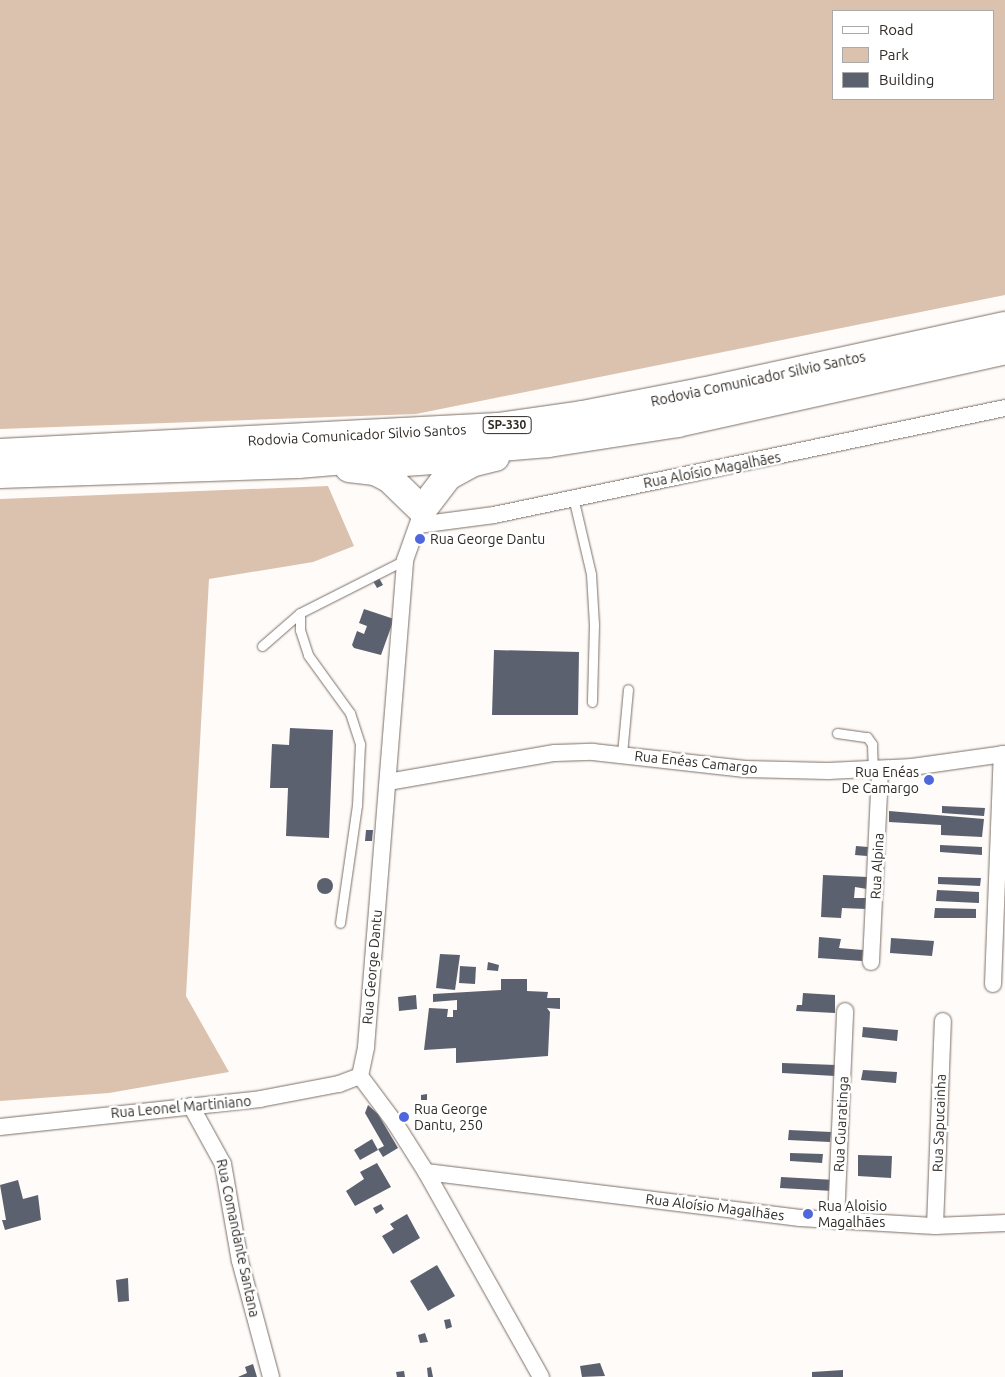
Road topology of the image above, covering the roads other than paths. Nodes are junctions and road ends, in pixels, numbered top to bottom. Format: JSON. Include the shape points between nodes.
{"nodes":[{"id":1,"x":1005,"y":326,"type":"edge"},
{"id":2,"x":1005,"y":350,"type":"edge"},
{"id":3,"x":1005,"y":408,"type":"edge"},
{"id":4,"x":548,"y":443,"type":"junction"},
{"id":5,"x":0,"y":453,"type":"edge"},
{"id":6,"x":471,"y":463,"type":"junction"},
{"id":7,"x":298,"y":464,"type":"junction"},
{"id":8,"x":375,"y":471,"type":"junction"},
{"id":9,"x":0,"y":474,"type":"edge"},
{"id":10,"x":573,"y":497,"type":"junction"},
{"id":11,"x":420,"y":518,"type":"junction"},
{"id":12,"x":405,"y":560,"type":"junction"},
{"id":13,"x":300,"y":613,"type":"junction"},
{"id":14,"x":262,"y":646,"type":"dead end"},
{"id":15,"x":628,"y":688,"type":"dead end"},
{"id":16,"x":592,"y":702,"type":"dead end"},
{"id":17,"x":837,"y":733,"type":"dead end"},
{"id":18,"x":622,"y":754,"type":"junction"},
{"id":19,"x":1004,"y":754,"type":"edge"},
{"id":20,"x":877,"y":770,"type":"junction"},
{"id":21,"x":388,"y":782,"type":"junction"},
{"id":22,"x":340,"y":923,"type":"dead end"},
{"id":23,"x":871,"y":962,"type":"dead end"},
{"id":24,"x":993,"y":984,"type":"dead end"},
{"id":25,"x":845,"y":1011,"type":"dead end"},
{"id":26,"x":943,"y":1021,"type":"dead end"},
{"id":27,"x":360,"y":1076,"type":"junction"},
{"id":28,"x":191,"y":1106,"type":"junction"},
{"id":29,"x":0,"y":1127,"type":"edge"},
{"id":30,"x":426,"y":1172,"type":"junction"},
{"id":31,"x":836,"y":1221,"type":"junction"},
{"id":32,"x":1005,"y":1223,"type":"edge"},
{"id":33,"x":935,"y":1226,"type":"junction"},
{"id":34,"x":271,"y":1377,"type":"edge"},
{"id":35,"x":542,"y":1377,"type":"edge"}],
"edges":[{"from":1,"to":5,"type":"highway","name":"Rodovia Comunicador Silvio Santos","number":"SP-330","via":[[702,392],[582,415],[498,426]]},
{"from":2,"to":4,"type":"highway","name":"Rodovia Comunicador Silvio Santos","number":"SP-330","via":[[677,423]]},
{"from":3,"to":10,"type":"street","name":"Rua Aloísio Magalhães"},
{"from":4,"to":6,"type":"highway"},
{"from":4,"to":7,"type":"highway","name":"Rodovia Comunicador Silvio Santos","number":"SP-330"},
{"from":6,"to":8,"type":"lane","via":[[420,471]]},
{"from":6,"to":11,"type":"highway","via":[[448,476]]},
{"from":7,"to":8,"type":"highway"},
{"from":7,"to":9,"type":"highway","name":"Rodovia Comunicador Silvio Santos","number":"SP-330"},
{"from":8,"to":11,"type":"highway","via":[[397,484]]},
{"from":10,"to":11,"type":"street","name":"Rua Aloísio Magalhães","via":[[458,522]]},
{"from":10,"to":16,"type":"lane","via":[[590,574],[594,624]]},
{"from":11,"to":12,"type":"street","name":"Rua George Dantu"},
{"from":12,"to":13,"type":"lane"},
{"from":12,"to":21,"type":"street","name":"Rua George Dantu"},
{"from":13,"to":14,"type":"lane"},
{"from":13,"to":22,"type":"lane","via":[[300,630],[308,655],[350,713],[360,744],[357,805]]},
{"from":15,"to":18,"type":"lane"},
{"from":17,"to":20,"type":"lane","via":[[866,737],[872,744]]},
{"from":18,"to":20,"type":"street","name":"Rua Enéas Camargo","via":[[745,768]]},
{"from":18,"to":21,"type":"street","name":"Rua Enéas Camargo","via":[[555,753],[516,757]]},
{"from":19,"to":20,"type":"street","name":"Rua Enéas Camargo"},
{"from":19,"to":24,"type":"street"},
{"from":20,"to":23,"type":"street","name":"Rua Alpina"},
{"from":21,"to":27,"type":"street","name":"Rua George Dantu","via":[[366,1047]]},
{"from":25,"to":31,"type":"street","name":"Rua Guaratinga"},
{"from":26,"to":33,"type":"street","name":"Rua Sapucainha"},
{"from":27,"to":28,"type":"street","name":"Rua Leonel Martiniano","via":[[338,1084],[266,1098]]},
{"from":27,"to":30,"type":"street","via":[[387,1110]]},
{"from":28,"to":29,"type":"street","name":"Rua Leonel Martiniano"},
{"from":28,"to":34,"type":"street","name":"Rua Comandante Santana","via":[[223,1164],[240,1261]]},
{"from":30,"to":31,"type":"street","name":"Rua Aloísio Magalhães"},
{"from":30,"to":35,"type":"street"},
{"from":31,"to":33,"type":"street","name":"Rua Aloísio Magalhães"},
{"from":32,"to":33,"type":"street","name":"Rua Aloísio Magalhães"}]}
